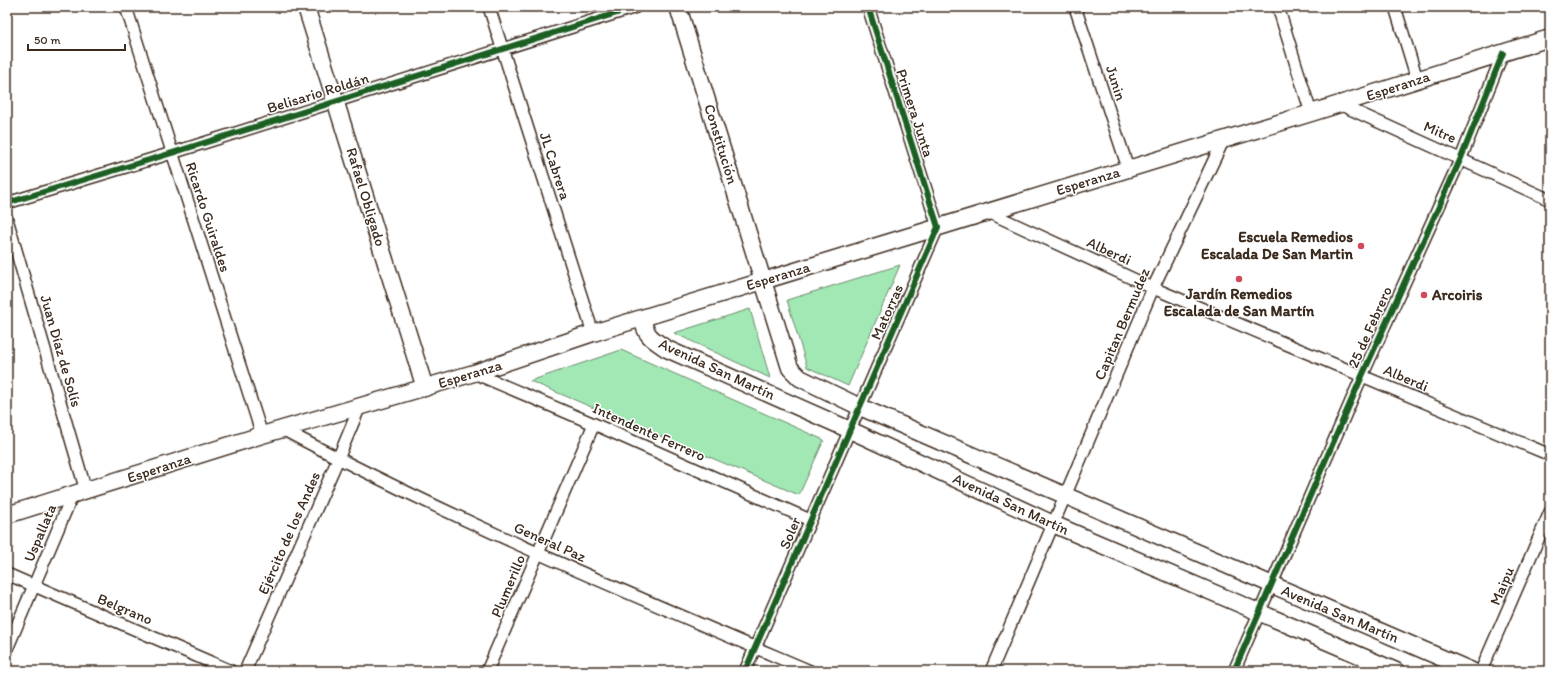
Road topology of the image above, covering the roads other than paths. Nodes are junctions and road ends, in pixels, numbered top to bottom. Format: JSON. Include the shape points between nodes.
{"nodes":[{"id":1,"x":126,"y":7,"type":"edge"},
{"id":2,"x":306,"y":7,"type":"edge"},
{"id":3,"x":489,"y":7,"type":"edge"},
{"id":4,"x":636,"y":7,"type":"edge"},
{"id":5,"x":678,"y":7,"type":"edge"},
{"id":6,"x":868,"y":7,"type":"edge"},
{"id":7,"x":1075,"y":7,"type":"edge"},
{"id":8,"x":1278,"y":7,"type":"edge"},
{"id":9,"x":1395,"y":7,"type":"edge"},
{"id":10,"x":1550,"y":38,"type":"edge"},
{"id":11,"x":502,"y":49,"type":"junction"},
{"id":12,"x":1503,"y":53,"type":"junction"},
{"id":13,"x":1417,"y":79,"type":"junction"},
{"id":14,"x":336,"y":101,"type":"junction"},
{"id":15,"x":1339,"y":104,"type":"junction"},
{"id":16,"x":1311,"y":113,"type":"junction"},
{"id":17,"x":1224,"y":139,"type":"junction"},
{"id":18,"x":172,"y":153,"type":"junction"},
{"id":19,"x":1461,"y":158,"type":"junction"},
{"id":20,"x":1128,"y":168,"type":"junction"},
{"id":21,"x":1550,"y":200,"type":"edge"},
{"id":22,"x":7,"y":203,"type":"edge"},
{"id":23,"x":988,"y":212,"type":"junction"},
{"id":24,"x":7,"y":219,"type":"edge"},
{"id":25,"x":938,"y":227,"type":"junction"},
{"id":26,"x":763,"y":281,"type":"junction"},
{"id":27,"x":1154,"y":288,"type":"junction"},
{"id":28,"x":642,"y":318,"type":"junction"},
{"id":29,"x":593,"y":333,"type":"junction"},
{"id":30,"x":474,"y":374,"type":"junction"},
{"id":31,"x":1362,"y":376,"type":"junction"},
{"id":32,"x":425,"y":388,"type":"junction"},
{"id":33,"x":360,"y":406,"type":"junction"},
{"id":34,"x":860,"y":407,"type":"junction"},
{"id":35,"x":594,"y":424,"type":"junction"},
{"id":36,"x":282,"y":429,"type":"junction"},
{"id":37,"x":850,"y":430,"type":"junction"},
{"id":38,"x":262,"y":435,"type":"junction"},
{"id":39,"x":1550,"y":455,"type":"edge"},
{"id":40,"x":338,"y":459,"type":"junction"},
{"id":41,"x":79,"y":493,"type":"junction"},
{"id":42,"x":1066,"y":496,"type":"junction"},
{"id":43,"x":1550,"y":512,"type":"edge"},
{"id":44,"x":7,"y":515,"type":"edge"},
{"id":45,"x":810,"y":520,"type":"junction"},
{"id":46,"x":1053,"y":524,"type":"junction"},
{"id":47,"x":538,"y":554,"type":"junction"},
{"id":48,"x":7,"y":574,"type":"edge"},
{"id":49,"x":1272,"y":585,"type":"junction"},
{"id":50,"x":33,"y":586,"type":"junction"},
{"id":51,"x":1259,"y":612,"type":"junction"},
{"id":52,"x":755,"y":648,"type":"junction"},
{"id":53,"x":7,"y":649,"type":"edge"},
{"id":54,"x":231,"y":671,"type":"edge"},
{"id":55,"x":245,"y":671,"type":"edge"},
{"id":56,"x":487,"y":671,"type":"edge"},
{"id":57,"x":745,"y":671,"type":"edge"},
{"id":58,"x":810,"y":671,"type":"edge"},
{"id":59,"x":991,"y":671,"type":"edge"},
{"id":60,"x":1234,"y":671,"type":"edge"},
{"id":61,"x":1396,"y":671,"type":"edge"},
{"id":62,"x":1472,"y":671,"type":"edge"},
{"id":63,"x":1481,"y":671,"type":"edge"}],
"edges":[{"from":1,"to":18,"type":"street","name":"Ricardo Guiraldes"},
{"from":2,"to":14,"type":"main road","name":"Rafael Obligado"},
{"from":3,"to":11,"type":"street","name":"JL Cabrera"},
{"from":4,"to":11,"type":"street","name":"Belisario Roldán"},
{"from":5,"to":26,"type":"main road","name":"Constitución"},
{"from":6,"to":25,"type":"street","name":"Primera Junta"},
{"from":7,"to":20,"type":"street","name":"Junin"},
{"from":8,"to":16,"type":"street"},
{"from":9,"to":13,"type":"street"},
{"from":10,"to":12,"type":"main road","name":"Esperanza"},
{"from":11,"to":14,"type":"street","name":"Belisario Roldán"},
{"from":11,"to":29,"type":"street","name":"JL Cabrera"},
{"from":12,"to":13,"type":"main road","name":"Esperanza"},
{"from":12,"to":19,"type":"street","name":"25 de Febrero"},
{"from":13,"to":15,"type":"main road","name":"Esperanza"},
{"from":14,"to":18,"type":"street","name":"Belisario Roldán"},
{"from":14,"to":32,"type":"main road","name":"Rafael Obligado"},
{"from":15,"to":16,"type":"main road","name":"Esperanza"},
{"from":15,"to":19,"type":"street","name":"Mitre"},
{"from":16,"to":17,"type":"main road","name":"Esperanza"},
{"from":17,"to":20,"type":"main road","name":"Esperanza"},
{"from":17,"to":27,"type":"street","name":"Capitan Bermudez"},
{"from":18,"to":22,"type":"street","name":"Belisario Roldán"},
{"from":18,"to":38,"type":"street","name":"Ricardo Guiraldes"},
{"from":19,"to":21,"type":"street","name":"Mitre"},
{"from":19,"to":31,"type":"street","name":"25 de Febrero"},
{"from":20,"to":23,"type":"main road","name":"Esperanza"},
{"from":23,"to":25,"type":"main road","name":"Esperanza"},
{"from":23,"to":27,"type":"street","name":"Alberdi"},
{"from":24,"to":41,"type":"street","name":"Juan Díaz de Solís"},
{"from":25,"to":26,"type":"main road","name":"Esperanza"},
{"from":25,"to":34,"type":"street","name":"Matorras"},
{"from":26,"to":28,"type":"main road","name":"Esperanza"},
{"from":26,"to":34,"type":"main road","name":"Avenida San Martín","via":[[790,368],[800,378]]},
{"from":27,"to":31,"type":"street","name":"Alberdi"},
{"from":27,"to":42,"type":"street","name":"Capitan Bermudez"},
{"from":28,"to":29,"type":"main road","name":"Esperanza"},
{"from":28,"to":37,"type":"main road","name":"Avenida San Martín","via":[[644,330],[650,338],[667,349]]},
{"from":29,"to":30,"type":"main road","name":"Esperanza"},
{"from":30,"to":32,"type":"main road","name":"Esperanza"},
{"from":30,"to":35,"type":"street","name":"Intendente Ferrero"},
{"from":31,"to":39,"type":"street","name":"Alberdi"},
{"from":31,"to":49,"type":"street","name":"25 de Febrero"},
{"from":32,"to":33,"type":"main road","name":"Esperanza"},
{"from":33,"to":36,"type":"main road","name":"Esperanza"},
{"from":33,"to":40,"type":"street","name":"Ejército de los Andes"},
{"from":34,"to":37,"type":"street","name":"Soler"},
{"from":34,"to":42,"type":"main road","name":"Avenida San Martín"},
{"from":35,"to":45,"type":"street","name":"Intendente Ferrero"},
{"from":35,"to":47,"type":"street","name":"Plumerillo"},
{"from":36,"to":38,"type":"main road","name":"Esperanza"},
{"from":36,"to":40,"type":"street","name":"General Paz"},
{"from":37,"to":45,"type":"street","name":"Soler"},
{"from":37,"to":46,"type":"main road","name":"Avenida San Martín"},
{"from":38,"to":41,"type":"main road","name":"Esperanza"},
{"from":40,"to":47,"type":"street","name":"General Paz"},
{"from":40,"to":55,"type":"street","name":"Ejército de los Andes"},
{"from":41,"to":44,"type":"main road","name":"Esperanza"},
{"from":41,"to":50,"type":"street","name":"Uspallata"},
{"from":42,"to":46,"type":"street","name":"Capitan Bermudez"},
{"from":42,"to":49,"type":"main road","name":"Avenida San Martín"},
{"from":43,"to":63,"type":"street","name":"Maipu"},
{"from":45,"to":52,"type":"street","name":"Soler"},
{"from":46,"to":51,"type":"main road","name":"Avenida San Martín"},
{"from":46,"to":59,"type":"street","name":"Capitan Bermudez"},
{"from":47,"to":52,"type":"street","name":"General Paz"},
{"from":47,"to":56,"type":"street","name":"Plumerillo"},
{"from":48,"to":50,"type":"street","name":"Belgrano"},
{"from":49,"to":51,"type":"street","name":"25 de Febrero"},
{"from":49,"to":62,"type":"main road","name":"Avenida San Martín"},
{"from":50,"to":53,"type":"street","name":"Uspallata"},
{"from":50,"to":54,"type":"street","name":"Belgrano"},
{"from":51,"to":60,"type":"street","name":"25 de Febrero"},
{"from":51,"to":61,"type":"main road","name":"Avenida San Martín"},
{"from":52,"to":57,"type":"street","name":"Soler"},
{"from":52,"to":58,"type":"street","name":"General Paz"}]}
